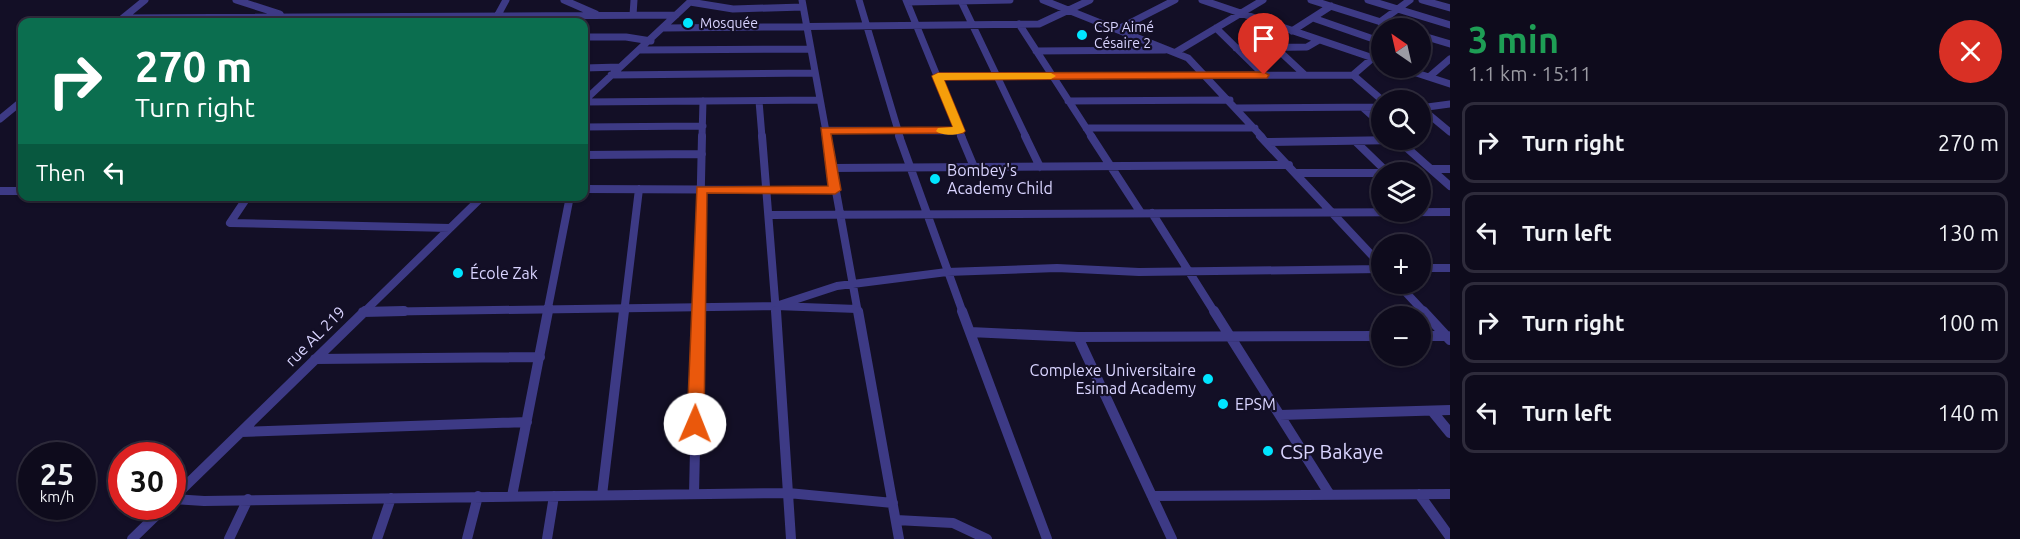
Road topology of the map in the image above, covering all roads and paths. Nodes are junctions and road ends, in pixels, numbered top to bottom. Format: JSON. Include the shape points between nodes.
{"nodes":[{"id":1,"x":145,"y":0,"type":"edge"},
{"id":2,"x":236,"y":0,"type":"edge"},
{"id":3,"x":506,"y":0,"type":"edge"},
{"id":4,"x":564,"y":0,"type":"edge"},
{"id":5,"x":634,"y":0,"type":"edge"},
{"id":6,"x":859,"y":0,"type":"edge"},
{"id":7,"x":1010,"y":0,"type":"edge"},
{"id":8,"x":1043,"y":0,"type":"edge"},
{"id":9,"x":1090,"y":0,"type":"edge"},
{"id":10,"x":1175,"y":0,"type":"edge"},
{"id":11,"x":1202,"y":0,"type":"edge"},
{"id":12,"x":1263,"y":0,"type":"edge"},
{"id":13,"x":1311,"y":0,"type":"edge"},
{"id":14,"x":1368,"y":0,"type":"edge"},
{"id":15,"x":1410,"y":0,"type":"edge"},
{"id":16,"x":1422,"y":0,"type":"edge"},
{"id":17,"x":691,"y":1,"type":"edge"},
{"id":18,"x":907,"y":1,"type":"edge"},
{"id":19,"x":962,"y":3,"type":"junction"},
{"id":20,"x":803,"y":4,"type":"edge"},
{"id":21,"x":1331,"y":6,"type":"junction"},
{"id":22,"x":1449,"y":7,"type":"edge"},
{"id":23,"x":1397,"y":9,"type":"junction"},
{"id":24,"x":1069,"y":10,"type":"junction"},
{"id":25,"x":1241,"y":13,"type":"junction"},
{"id":26,"x":598,"y":15,"type":"junction"},
{"id":27,"x":633,"y":15,"type":"junction"},
{"id":28,"x":676,"y":15,"type":"junction"},
{"id":29,"x":498,"y":16,"type":"junction"},
{"id":30,"x":288,"y":17,"type":"junction"},
{"id":31,"x":123,"y":18,"type":"edge"},
{"id":32,"x":232,"y":18,"type":"edge"},
{"id":33,"x":292,"y":18,"type":"edge"},
{"id":34,"x":330,"y":18,"type":"edge"},
{"id":35,"x":414,"y":18,"type":"edge"},
{"id":36,"x":1312,"y":18,"type":"junction"},
{"id":37,"x":1385,"y":18,"type":"edge"},
{"id":38,"x":1371,"y":19,"type":"edge"},
{"id":39,"x":1019,"y":24,"type":"junction"},
{"id":40,"x":972,"y":25,"type":"junction"},
{"id":41,"x":1450,"y":25,"type":"edge"},
{"id":42,"x":866,"y":26,"type":"junction"},
{"id":43,"x":917,"y":26,"type":"junction"},
{"id":44,"x":807,"y":27,"type":"junction"},
{"id":45,"x":665,"y":28,"type":"junction"},
{"id":46,"x":1216,"y":28,"type":"junction"},
{"id":47,"x":1119,"y":29,"type":"junction"},
{"id":48,"x":1292,"y":31,"type":"junction"},
{"id":49,"x":588,"y":37,"type":"edge"},
{"id":50,"x":1371,"y":38,"type":"edge"},
{"id":51,"x":1431,"y":38,"type":"edge"},
{"id":52,"x":1319,"y":40,"type":"junction"},
{"id":53,"x":651,"y":41,"type":"junction"},
{"id":54,"x":1450,"y":44,"type":"edge"},
{"id":55,"x":1275,"y":47,"type":"junction"},
{"id":56,"x":1236,"y":48,"type":"junction"},
{"id":57,"x":811,"y":49,"type":"junction"},
{"id":58,"x":641,"y":50,"type":"junction"},
{"id":59,"x":1036,"y":51,"type":"junction"},
{"id":60,"x":1174,"y":51,"type":"junction"},
{"id":61,"x":1371,"y":57,"type":"edge"},
{"id":62,"x":1450,"y":59,"type":"edge"},
{"id":63,"x":1371,"y":60,"type":"edge"},
{"id":64,"x":620,"y":67,"type":"junction"},
{"id":65,"x":588,"y":68,"type":"edge"},
{"id":66,"x":815,"y":73,"type":"junction"},
{"id":67,"x":611,"y":75,"type":"junction"},
{"id":68,"x":1264,"y":75,"type":"junction"},
{"id":69,"x":1305,"y":75,"type":"junction"},
{"id":70,"x":1353,"y":75,"type":"junction"},
{"id":71,"x":1431,"y":75,"type":"edge"},
{"id":72,"x":938,"y":76,"type":"junction"},
{"id":73,"x":997,"y":76,"type":"junction"},
{"id":74,"x":1052,"y":76,"type":"junction"},
{"id":75,"x":1207,"y":76,"type":"junction"},
{"id":76,"x":1431,"y":78,"type":"edge"},
{"id":77,"x":1450,"y":84,"type":"edge"},
{"id":78,"x":1371,"y":91,"type":"edge"},
{"id":79,"x":588,"y":92,"type":"edge"},
{"id":80,"x":594,"y":92,"type":"junction"},
{"id":81,"x":588,"y":97,"type":"edge"},
{"id":82,"x":819,"y":100,"type":"junction"},
{"id":83,"x":1230,"y":100,"type":"junction"},
{"id":84,"x":588,"y":101,"type":"edge"},
{"id":85,"x":704,"y":101,"type":"junction"},
{"id":86,"x":759,"y":101,"type":"junction"},
{"id":87,"x":1068,"y":101,"type":"junction"},
{"id":88,"x":18,"y":104,"type":"edge"},
{"id":89,"x":1450,"y":104,"type":"edge"},
{"id":90,"x":1431,"y":107,"type":"edge"},
{"id":91,"x":1237,"y":108,"type":"junction"},
{"id":92,"x":1363,"y":108,"type":"junction"},
{"id":93,"x":1371,"y":108,"type":"edge"},
{"id":94,"x":1371,"y":115,"type":"edge"},
{"id":95,"x":1431,"y":116,"type":"edge"},
{"id":96,"x":0,"y":119,"type":"edge"},
{"id":97,"x":703,"y":126,"type":"junction"},
{"id":98,"x":588,"y":127,"type":"edge"},
{"id":99,"x":1086,"y":128,"type":"junction"},
{"id":100,"x":1255,"y":128,"type":"junction"},
{"id":101,"x":825,"y":130,"type":"junction"},
{"id":102,"x":898,"y":131,"type":"junction"},
{"id":103,"x":960,"y":131,"type":"junction"},
{"id":104,"x":1450,"y":132,"type":"edge"},
{"id":105,"x":1355,"y":141,"type":"junction"},
{"id":106,"x":1371,"y":141,"type":"edge"},
{"id":107,"x":1268,"y":142,"type":"junction"},
{"id":108,"x":1410,"y":150,"type":"edge"},
{"id":109,"x":702,"y":154,"type":"junction"},
{"id":110,"x":588,"y":155,"type":"edge"},
{"id":111,"x":1377,"y":162,"type":"edge"},
{"id":112,"x":1423,"y":162,"type":"edge"},
{"id":113,"x":1289,"y":165,"type":"junction"},
{"id":114,"x":1111,"y":166,"type":"junction"},
{"id":115,"x":974,"y":167,"type":"junction"},
{"id":116,"x":1040,"y":167,"type":"junction"},
{"id":117,"x":831,"y":168,"type":"junction"},
{"id":118,"x":909,"y":168,"type":"junction"},
{"id":119,"x":1431,"y":169,"type":"joint"},
{"id":120,"x":1450,"y":169,"type":"edge"},
{"id":121,"x":1297,"y":173,"type":"junction"},
{"id":122,"x":1371,"y":173,"type":"edge"},
{"id":123,"x":1450,"y":186,"type":"edge"},
{"id":124,"x":588,"y":189,"type":"edge"},
{"id":125,"x":639,"y":189,"type":"junction"},
{"id":126,"x":701,"y":189,"type":"junction"},
{"id":127,"x":766,"y":190,"type":"junction"},
{"id":128,"x":835,"y":190,"type":"junction"},
{"id":129,"x":0,"y":191,"type":"edge"},
{"id":130,"x":18,"y":191,"type":"edge"},
{"id":131,"x":245,"y":201,"type":"edge"},
{"id":132,"x":478,"y":201,"type":"edge"},
{"id":133,"x":569,"y":201,"type":"edge"},
{"id":134,"x":1431,"y":210,"type":"edge"},
{"id":135,"x":1371,"y":211,"type":"edge"},
{"id":136,"x":1332,"y":212,"type":"junction"},
{"id":137,"x":1450,"y":212,"type":"edge"},
{"id":138,"x":1147,"y":213,"type":"junction"},
{"id":139,"x":839,"y":214,"type":"junction"},
{"id":140,"x":926,"y":214,"type":"junction"},
{"id":141,"x":769,"y":215,"type":"junction"},
{"id":142,"x":450,"y":228,"type":"junction"},
{"id":143,"x":1371,"y":255,"type":"edge"},
{"id":144,"x":1371,"y":267,"type":"edge"},
{"id":145,"x":1431,"y":268,"type":"edge"},
{"id":146,"x":1450,"y":268,"type":"edge"},
{"id":147,"x":1189,"y":271,"type":"junction"},
{"id":148,"x":947,"y":272,"type":"junction"},
{"id":149,"x":852,"y":284,"type":"junction"},
{"id":150,"x":1408,"y":294,"type":"edge"},
{"id":151,"x":776,"y":306,"type":"junction"},
{"id":152,"x":698,"y":307,"type":"junction"},
{"id":153,"x":625,"y":308,"type":"junction"},
{"id":154,"x":550,"y":309,"type":"junction"},
{"id":155,"x":857,"y":309,"type":"junction"},
{"id":156,"x":363,"y":312,"type":"junction"},
{"id":157,"x":970,"y":332,"type":"junction"},
{"id":158,"x":1371,"y":336,"type":"edge"},
{"id":159,"x":1431,"y":336,"type":"edge"},
{"id":160,"x":1078,"y":337,"type":"junction"},
{"id":161,"x":1231,"y":337,"type":"junction"},
{"id":162,"x":1449,"y":337,"type":"edge"},
{"id":163,"x":540,"y":357,"type":"junction"},
{"id":164,"x":315,"y":359,"type":"junction"},
{"id":165,"x":1450,"y":410,"type":"edge"},
{"id":166,"x":1432,"y":411,"type":"junction"},
{"id":167,"x":1280,"y":415,"type":"junction"},
{"id":168,"x":527,"y":422,"type":"junction"},
{"id":169,"x":242,"y":432,"type":"junction"},
{"id":170,"x":1450,"y":433,"type":"edge"},
{"id":171,"x":186,"y":486,"type":"edge"},
{"id":172,"x":788,"y":493,"type":"junction"},
{"id":173,"x":693,"y":494,"type":"junction"},
{"id":174,"x":1419,"y":494,"type":"junction"},
{"id":175,"x":1450,"y":494,"type":"edge"},
{"id":176,"x":602,"y":495,"type":"junction"},
{"id":177,"x":1330,"y":495,"type":"junction"},
{"id":178,"x":478,"y":496,"type":"junction"},
{"id":179,"x":512,"y":496,"type":"junction"},
{"id":180,"x":554,"y":496,"type":"junction"},
{"id":181,"x":1152,"y":496,"type":"junction"},
{"id":182,"x":391,"y":498,"type":"junction"},
{"id":183,"x":186,"y":499,"type":"edge"},
{"id":184,"x":248,"y":499,"type":"junction"},
{"id":185,"x":893,"y":503,"type":"junction"},
{"id":186,"x":152,"y":520,"type":"edge"},
{"id":187,"x":896,"y":520,"type":"junction"},
{"id":188,"x":1450,"y":537,"type":"edge"},
{"id":189,"x":132,"y":539,"type":"edge"},
{"id":190,"x":229,"y":539,"type":"edge"},
{"id":191,"x":377,"y":539,"type":"edge"},
{"id":192,"x":467,"y":539,"type":"edge"},
{"id":193,"x":547,"y":539,"type":"edge"},
{"id":194,"x":791,"y":539,"type":"edge"},
{"id":195,"x":899,"y":539,"type":"edge"},
{"id":196,"x":987,"y":539,"type":"edge"},
{"id":197,"x":1047,"y":539,"type":"edge"},
{"id":198,"x":1172,"y":539,"type":"edge"}],
"edges":[{"from":1,"to":31,"type":"street"},
{"from":2,"to":30,"type":"street"},
{"from":3,"to":29,"type":"street"},
{"from":4,"to":26,"type":"street"},
{"from":5,"to":27,"type":"street"},
{"from":6,"to":42,"type":"street"},
{"from":7,"to":19,"type":"street"},
{"from":8,"to":24,"type":"street"},
{"from":9,"to":24,"type":"street"},
{"from":10,"to":47,"type":"street"},
{"from":11,"to":25,"type":"street"},
{"from":12,"to":25,"type":"street"},
{"from":13,"to":21,"type":"street"},
{"from":14,"to":23,"type":"street"},
{"from":15,"to":23,"type":"street"},
{"from":16,"to":22,"type":"street"},
{"from":17,"to":20,"type":"street","via":[[733,9]]},
{"from":17,"to":28,"type":"street"},
{"from":18,"to":19,"type":"street"},
{"from":18,"to":43,"type":"street"},
{"from":19,"to":40,"type":"street"},
{"from":20,"to":44,"type":"street"},
{"from":21,"to":36,"type":"street"},
{"from":21,"to":38,"type":"street"},
{"from":23,"to":37,"type":"street"},
{"from":23,"to":41,"type":"street"},
{"from":24,"to":39,"type":"street","via":[[1039,24]]},
{"from":24,"to":47,"type":"street"},
{"from":25,"to":46,"type":"street"},
{"from":25,"to":48,"type":"street"},
{"from":26,"to":27,"type":"street"},
{"from":26,"to":29,"type":"street"},
{"from":27,"to":28,"type":"street"},
{"from":28,"to":45,"type":"street"},
{"from":29,"to":35,"type":"street"},
{"from":30,"to":32,"type":"street"},
{"from":30,"to":33,"type":"street"},
{"from":30,"to":34,"type":"street"},
{"from":36,"to":48,"type":"street"},
{"from":36,"to":50,"type":"street"},
{"from":39,"to":40,"type":"street"},
{"from":39,"to":59,"type":"street"},
{"from":40,"to":43,"type":"street"},
{"from":40,"to":73,"type":"street"},
{"from":42,"to":43,"type":"street"},
{"from":42,"to":44,"type":"street"},
{"from":42,"to":102,"type":"street"},
{"from":43,"to":72,"type":"street"},
{"from":44,"to":45,"type":"street"},
{"from":44,"to":57,"type":"street"},
{"from":45,"to":53,"type":"street"},
{"from":46,"to":56,"type":"street"},
{"from":46,"to":60,"type":"street"},
{"from":47,"to":60,"type":"street"},
{"from":48,"to":52,"type":"street"},
{"from":49,"to":53,"type":"street"},
{"from":51,"to":54,"type":"street"},
{"from":52,"to":55,"type":"street","via":[[1307,47]]},
{"from":52,"to":61,"type":"street"},
{"from":53,"to":58,"type":"street"},
{"from":55,"to":56,"type":"street"},
{"from":55,"to":69,"type":"street"},
{"from":56,"to":68,"type":"street"},
{"from":57,"to":58,"type":"street"},
{"from":57,"to":66,"type":"street"},
{"from":58,"to":64,"type":"street"},
{"from":59,"to":60,"type":"street"},
{"from":59,"to":74,"type":"street"},
{"from":60,"to":75,"type":"street"},
{"from":62,"to":71,"type":"street"},
{"from":63,"to":70,"type":"street"},
{"from":64,"to":65,"type":"street"},
{"from":64,"to":67,"type":"street"},
{"from":66,"to":67,"type":"street"},
{"from":66,"to":82,"type":"street"},
{"from":67,"to":80,"type":"street"},
{"from":68,"to":69,"type":"street"},
{"from":68,"to":75,"type":"street"},
{"from":69,"to":70,"type":"street"},
{"from":70,"to":78,"type":"street"},
{"from":72,"to":73,"type":"street"},
{"from":72,"to":103,"type":"street"},
{"from":73,"to":74,"type":"street"},
{"from":73,"to":116,"type":"street"},
{"from":74,"to":75,"type":"street"},
{"from":74,"to":87,"type":"street"},
{"from":75,"to":83,"type":"street"},
{"from":76,"to":77,"type":"street"},
{"from":79,"to":80,"type":"street"},
{"from":80,"to":81,"type":"street"},
{"from":82,"to":86,"type":"street"},
{"from":82,"to":101,"type":"street"},
{"from":83,"to":87,"type":"street"},
{"from":83,"to":91,"type":"street"},
{"from":84,"to":85,"type":"street"},
{"from":85,"to":86,"type":"street"},
{"from":85,"to":97,"type":"street"},
{"from":86,"to":127,"type":"street"},
{"from":87,"to":99,"type":"street"},
{"from":88,"to":96,"type":"street"},
{"from":89,"to":90,"type":"street"},
{"from":91,"to":92,"type":"street"},
{"from":91,"to":100,"type":"street"},
{"from":92,"to":93,"type":"street"},
{"from":92,"to":94,"type":"street"},
{"from":95,"to":104,"type":"street"},
{"from":97,"to":98,"type":"street"},
{"from":97,"to":109,"type":"street"},
{"from":99,"to":100,"type":"street"},
{"from":99,"to":114,"type":"street"},
{"from":100,"to":107,"type":"street"},
{"from":101,"to":102,"type":"street"},
{"from":101,"to":117,"type":"street"},
{"from":102,"to":103,"type":"street"},
{"from":102,"to":118,"type":"street"},
{"from":103,"to":115,"type":"street"},
{"from":105,"to":106,"type":"street"},
{"from":105,"to":107,"type":"street"},
{"from":105,"to":111,"type":"street"},
{"from":107,"to":113,"type":"street"},
{"from":108,"to":112,"type":"street"},
{"from":109,"to":110,"type":"street"},
{"from":109,"to":126,"type":"street"},
{"from":113,"to":114,"type":"street"},
{"from":113,"to":121,"type":"street"},
{"from":114,"to":116,"type":"street"},
{"from":114,"to":138,"type":"street"},
{"from":115,"to":116,"type":"street"},
{"from":115,"to":118,"type":"street"},
{"from":117,"to":118,"type":"street"},
{"from":117,"to":128,"type":"street"},
{"from":118,"to":140,"type":"street"},
{"from":119,"to":120,"type":"street"},
{"from":119,"to":123,"type":"street"},
{"from":121,"to":122,"type":"street"},
{"from":121,"to":136,"type":"street"},
{"from":124,"to":125,"type":"street"},
{"from":125,"to":126,"type":"street"},
{"from":125,"to":153,"type":"street"},
{"from":126,"to":127,"type":"street"},
{"from":126,"to":152,"type":"street"},
{"from":127,"to":128,"type":"street"},
{"from":127,"to":141,"type":"street"},
{"from":128,"to":139,"type":"street"},
{"from":129,"to":130,"type":"street"},
{"from":131,"to":142,"type":"street","via":[[230,223]]},
{"from":132,"to":142,"type":"street","name":"rue AL 219"},
{"from":133,"to":154,"type":"street"},
{"from":134,"to":137,"type":"street"},
{"from":135,"to":136,"type":"street"},
{"from":136,"to":138,"type":"street"},
{"from":136,"to":143,"type":"street"},
{"from":138,"to":140,"type":"street"},
{"from":138,"to":147,"type":"street"},
{"from":139,"to":140,"type":"street"},
{"from":139,"to":141,"type":"street"},
{"from":139,"to":149,"type":"street"},
{"from":140,"to":148,"type":"street"},
{"from":141,"to":151,"type":"street"},
{"from":142,"to":156,"type":"street","name":"rue AL 219"},
{"from":144,"to":147,"type":"street"},
{"from":145,"to":146,"type":"street"},
{"from":147,"to":148,"type":"street","via":[[1057,268]]},
{"from":147,"to":161,"type":"street"},
{"from":148,"to":149,"type":"street"},
{"from":148,"to":157,"type":"street"},
{"from":149,"to":151,"type":"street"},
{"from":149,"to":155,"type":"street"},
{"from":150,"to":162,"type":"street"},
{"from":151,"to":152,"type":"street"},
{"from":151,"to":155,"type":"street"},
{"from":151,"to":172,"type":"street"},
{"from":152,"to":153,"type":"street"},
{"from":152,"to":173,"type":"street"},
{"from":153,"to":154,"type":"street"},
{"from":153,"to":176,"type":"street"},
{"from":154,"to":156,"type":"street"},
{"from":154,"to":163,"type":"street"},
{"from":155,"to":185,"type":"street"},
{"from":156,"to":164,"type":"street","name":"rue AL 219"},
{"from":157,"to":160,"type":"street"},
{"from":157,"to":197,"type":"street"},
{"from":158,"to":161,"type":"street"},
{"from":159,"to":162,"type":"street"},
{"from":160,"to":161,"type":"street"},
{"from":160,"to":181,"type":"street"},
{"from":161,"to":167,"type":"street"},
{"from":163,"to":164,"type":"street"},
{"from":163,"to":168,"type":"street"},
{"from":164,"to":169,"type":"street","name":"rue AL 219"},
{"from":165,"to":166,"type":"street"},
{"from":166,"to":167,"type":"street"},
{"from":166,"to":170,"type":"street"},
{"from":167,"to":177,"type":"street"},
{"from":168,"to":169,"type":"street"},
{"from":168,"to":179,"type":"street"},
{"from":169,"to":171,"type":"street","name":"rue AL 219"},
{"from":172,"to":173,"type":"street"},
{"from":172,"to":185,"type":"street"},
{"from":172,"to":194,"type":"street"},
{"from":173,"to":176,"type":"street"},
{"from":174,"to":175,"type":"street"},
{"from":174,"to":177,"type":"street"},
{"from":174,"to":188,"type":"street"},
{"from":176,"to":180,"type":"street"},
{"from":177,"to":181,"type":"street"},
{"from":178,"to":179,"type":"street"},
{"from":178,"to":182,"type":"street"},
{"from":178,"to":192,"type":"street"},
{"from":179,"to":180,"type":"street"},
{"from":180,"to":193,"type":"street"},
{"from":181,"to":198,"type":"street"},
{"from":182,"to":184,"type":"street"},
{"from":182,"to":191,"type":"street"},
{"from":183,"to":184,"type":"street"},
{"from":184,"to":190,"type":"street"},
{"from":185,"to":187,"type":"street"},
{"from":186,"to":189,"type":"street"},
{"from":187,"to":195,"type":"street"},
{"from":187,"to":196,"type":"street","via":[[953,523]]}]}
